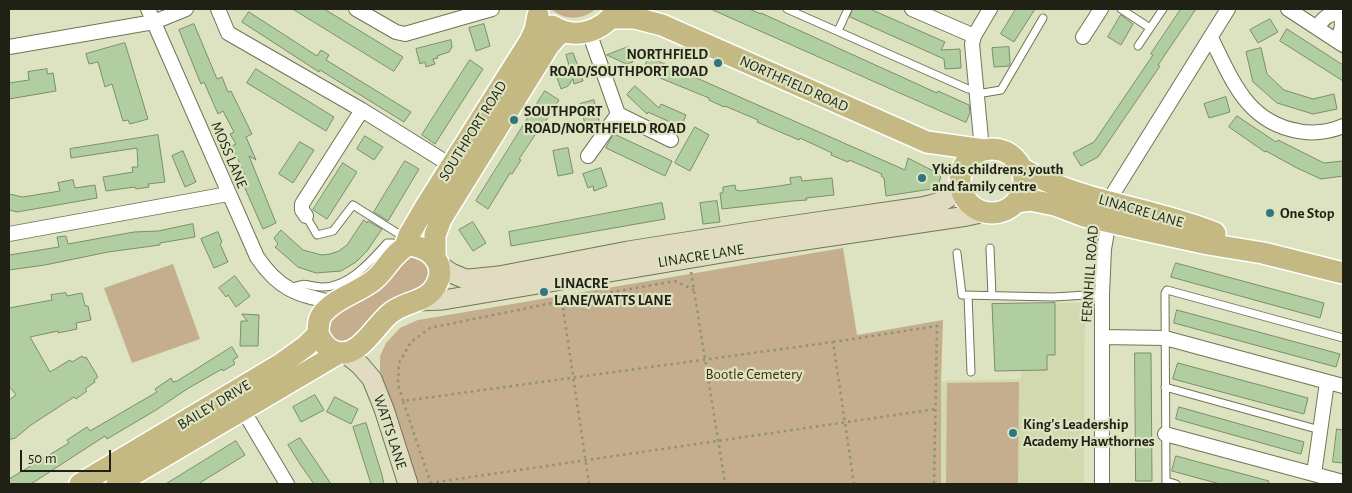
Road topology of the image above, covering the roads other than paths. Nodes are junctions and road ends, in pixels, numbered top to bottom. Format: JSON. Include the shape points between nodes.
{"nodes":[{"id":1,"x":148,"y":9,"type":"edge"},
{"id":2,"x":186,"y":9,"type":"edge"},
{"id":3,"x":218,"y":9,"type":"edge"},
{"id":4,"x":356,"y":9,"type":"edge"},
{"id":5,"x":492,"y":9,"type":"edge"},
{"id":6,"x":643,"y":9,"type":"edge"},
{"id":7,"x":787,"y":9,"type":"edge"},
{"id":8,"x":848,"y":9,"type":"edge"},
{"id":9,"x":912,"y":9,"type":"edge"},
{"id":10,"x":990,"y":9,"type":"edge"},
{"id":11,"x":1101,"y":9,"type":"edge"},
{"id":12,"x":1121,"y":9,"type":"edge"},
{"id":13,"x":1163,"y":9,"type":"edge"},
{"id":14,"x":1228,"y":9,"type":"edge"},
{"id":15,"x":1288,"y":9,"type":"edge"},
{"id":16,"x":1341,"y":10,"type":"edge"},
{"id":17,"x":536,"y":12,"type":"edge"},
{"id":18,"x":615,"y":13,"type":"edge"},
{"id":19,"x":932,"y":13,"type":"edge"},
{"id":20,"x":1043,"y":18,"type":"dead end"},
{"id":21,"x":154,"y":22,"type":"junction"},
{"id":22,"x":662,"y":25,"type":"junction"},
{"id":23,"x":1150,"y":28,"type":"junction"},
{"id":24,"x":1317,"y":28,"type":"junction"},
{"id":25,"x":838,"y":31,"type":"junction"},
{"id":26,"x":564,"y":32,"type":"junction"},
{"id":27,"x":589,"y":32,"type":"junction"},
{"id":28,"x":974,"y":36,"type":"junction"},
{"id":29,"x":1083,"y":37,"type":"dead end"},
{"id":30,"x":1210,"y":38,"type":"junction"},
{"id":31,"x":1340,"y":43,"type":"edge"},
{"id":32,"x":1138,"y":46,"type":"dead end"},
{"id":33,"x":9,"y":47,"type":"edge"},
{"id":34,"x":977,"y":91,"type":"junction"},
{"id":35,"x":362,"y":110,"type":"junction"},
{"id":36,"x":618,"y":114,"type":"junction"},
{"id":37,"x":1343,"y":126,"type":"edge"},
{"id":38,"x":671,"y":140,"type":"dead end"},
{"id":39,"x":927,"y":142,"type":"junction"},
{"id":40,"x":985,"y":150,"type":"junction"},
{"id":41,"x":588,"y":156,"type":"dead end"},
{"id":42,"x":452,"y":166,"type":"junction"},
{"id":43,"x":1021,"y":168,"type":"junction"},
{"id":44,"x":961,"y":180,"type":"junction"},
{"id":45,"x":228,"y":194,"type":"junction"},
{"id":46,"x":1016,"y":202,"type":"junction"},
{"id":47,"x":985,"y":212,"type":"junction"},
{"id":48,"x":1110,"y":212,"type":"junction"},
{"id":49,"x":306,"y":216,"type":"joint"},
{"id":50,"x":9,"y":234,"type":"edge"},
{"id":51,"x":990,"y":248,"type":"dead end"},
{"id":52,"x":402,"y":249,"type":"junction"},
{"id":53,"x":957,"y":253,"type":"dead end"},
{"id":54,"x":437,"y":261,"type":"junction"},
{"id":55,"x":1343,"y":273,"type":"edge"},
{"id":56,"x":288,"y":289,"type":"junction"},
{"id":57,"x":1102,"y":294,"type":"junction"},
{"id":58,"x":968,"y":295,"type":"junction"},
{"id":59,"x":303,"y":296,"type":"junction"},
{"id":60,"x":992,"y":296,"type":"junction"},
{"id":61,"x":418,"y":301,"type":"junction"},
{"id":62,"x":335,"y":303,"type":"junction"},
{"id":63,"x":318,"y":328,"type":"junction"},
{"id":64,"x":369,"y":334,"type":"junction"},
{"id":65,"x":1102,"y":337,"type":"junction"},
{"id":66,"x":1165,"y":338,"type":"junction"},
{"id":67,"x":1343,"y":338,"type":"edge"},
{"id":68,"x":342,"y":353,"type":"junction"},
{"id":69,"x":971,"y":372,"type":"dead end"},
{"id":70,"x":372,"y":379,"type":"junction"},
{"id":71,"x":1327,"y":382,"type":"junction"},
{"id":72,"x":1343,"y":386,"type":"edge"},
{"id":73,"x":1165,"y":388,"type":"junction"},
{"id":74,"x":243,"y":410,"type":"junction"},
{"id":75,"x":1320,"y":430,"type":"junction"},
{"id":76,"x":1165,"y":434,"type":"junction"},
{"id":77,"x":1314,"y":474,"type":"junction"},
{"id":78,"x":1343,"y":482,"type":"edge"},
{"id":79,"x":1166,"y":483,"type":"edge"},
{"id":80,"x":80,"y":484,"type":"edge"},
{"id":81,"x":117,"y":484,"type":"edge"},
{"id":82,"x":287,"y":484,"type":"edge"},
{"id":83,"x":408,"y":484,"type":"edge"},
{"id":84,"x":1102,"y":484,"type":"edge"},
{"id":85,"x":1176,"y":484,"type":"edge"}],
"edges":[{"from":1,"to":21,"type":"street","name":"MOSS LANE"},
{"from":2,"to":21,"type":"street"},
{"from":3,"to":35,"type":"street","via":[[228,33]]},
{"from":4,"to":5,"type":"street","via":[[405,34]]},
{"from":6,"to":22,"type":"main road","name":"NORTHFIELD ROAD"},
{"from":7,"to":25,"type":"lane"},
{"from":8,"to":25,"type":"lane"},
{"from":9,"to":19,"type":"street"},
{"from":10,"to":28,"type":"street"},
{"from":11,"to":29,"type":"street"},
{"from":12,"to":23,"type":"lane"},
{"from":13,"to":23,"type":"lane"},
{"from":14,"to":30,"type":"street","name":"FERNHILL ROAD"},
{"from":15,"to":24,"type":"street"},
{"from":16,"to":24,"type":"street","via":[[1325,18]]},
{"from":16,"to":31,"type":"street"},
{"from":17,"to":26,"type":"main road"},
{"from":17,"to":42,"type":"main road","name":"SOUTHPORT ROAD","via":[[535,30],[530,41]]},
{"from":18,"to":22,"type":"main road","name":"NORTHFIELD ROAD"},
{"from":18,"to":27,"type":"main road","via":[[606,24]]},
{"from":19,"to":28,"type":"street"},
{"from":20,"to":34,"type":"lane","via":[[1001,90]]},
{"from":21,"to":33,"type":"street"},
{"from":21,"to":45,"type":"street","name":"MOSS LANE"},
{"from":22,"to":39,"type":"main road","name":"NORTHFIELD ROAD"},
{"from":23,"to":32,"type":"lane"},
{"from":24,"to":31,"type":"street"},
{"from":25,"to":34,"type":"lane"},
{"from":26,"to":27,"type":"main road"},
{"from":26,"to":54,"type":"main road","name":"SOUTHPORT ROAD","via":[[550,45],[444,215],[435,236]]},
{"from":27,"to":36,"type":"street"},
{"from":28,"to":34,"type":"street"},
{"from":30,"to":37,"type":"street","via":[[1241,95],[1260,116],[1302,132]]},
{"from":30,"to":48,"type":"street","name":"FERNHILL ROAD","via":[[1122,178],[1114,192]]},
{"from":34,"to":40,"type":"street"},
{"from":35,"to":42,"type":"street"},
{"from":35,"to":49,"type":"street","via":[[302,204]]},
{"from":36,"to":38,"type":"street"},
{"from":36,"to":41,"type":"street"},
{"from":39,"to":40,"type":"main road","name":"NORTHFIELD ROAD"},
{"from":39,"to":44,"type":"main road","name":"NORTHFIELD ROAD"},
{"from":40,"to":43,"type":"main road","via":[[1008,154]]},
{"from":40,"to":44,"type":"main road","via":[[968,160]]},
{"from":42,"to":52,"type":"main road","name":"SOUTHPORT ROAD"},
{"from":43,"to":46,"type":"main road","via":[[1024,187]]},
{"from":43,"to":48,"type":"main road","name":"LINACRE LANE"},
{"from":44,"to":47,"type":"main road","via":[[963,194],[970,204]]},
{"from":44,"to":54,"type":"street","name":"LINACRE LANE","via":[[951,196],[928,205],[638,250],[500,276],[463,278],[450,273]]},
{"from":45,"to":50,"type":"street"},
{"from":45,"to":56,"type":"street","name":"MOSS LANE","via":[[257,257],[272,277]]},
{"from":46,"to":47,"type":"main road","via":[[1002,211]]},
{"from":46,"to":48,"type":"main road","name":"LINACRE LANE","via":[[1030,200],[1055,205],[1084,216]]},
{"from":47,"to":61,"type":"street","name":"LINACRE LANE","via":[[443,300]]},
{"from":48,"to":55,"type":"main road","name":"LINACRE LANE","via":[[1208,244],[1263,253]]},
{"from":48,"to":57,"type":"street","name":"FERNHILL ROAD"},
{"from":49,"to":52,"type":"lane","via":[[317,235],[333,231],[353,205],[402,236]]},
{"from":51,"to":60,"type":"lane"},
{"from":52,"to":54,"type":"main road","via":[[416,246]]},
{"from":52,"to":56,"type":"lane","via":[[387,243],[369,264],[339,283],[322,287],[301,284]]},
{"from":52,"to":62,"type":"main road","name":"SOUTHPORT ROAD","via":[[372,281]]},
{"from":53,"to":58,"type":"lane","via":[[962,295]]},
{"from":54,"to":61,"type":"main road","name":"SOUTHPORT ROAD","via":[[440,277],[434,289]]},
{"from":56,"to":59,"type":"street","name":"MOSS LANE"},
{"from":57,"to":60,"type":"lane"},
{"from":57,"to":65,"type":"street","name":"FERNHILL ROAD"},
{"from":58,"to":60,"type":"lane"},
{"from":58,"to":69,"type":"lane"},
{"from":59,"to":62,"type":"street","name":"MOSS LANE"},
{"from":59,"to":63,"type":"street","via":[[313,310]]},
{"from":61,"to":64,"type":"main road","name":"BAILEY DRIVE","via":[[394,310]]},
{"from":62,"to":63,"type":"main road","name":"BAILEY DRIVE","via":[[323,312]]},
{"from":63,"to":68,"type":"main road","via":[[321,342],[327,348]]},
{"from":63,"to":80,"type":"main road","name":"BAILEY DRIVE","via":[[306,346],[281,364]]},
{"from":64,"to":68,"type":"main road","name":"BAILEY DRIVE","via":[[356,349]]},
{"from":64,"to":70,"type":"street","name":"WATTS LANE"},
{"from":65,"to":66,"type":"street"},
{"from":65,"to":84,"type":"street","name":"FERNHILL ROAD"},
{"from":66,"to":67,"type":"lane","via":[[1167,290]]},
{"from":66,"to":71,"type":"street"},
{"from":66,"to":73,"type":"lane"},
{"from":68,"to":70,"type":"street","name":"WATTS LANE"},
{"from":68,"to":74,"type":"main road","name":"BAILEY DRIVE"},
{"from":70,"to":83,"type":"street","name":"WATTS LANE"},
{"from":71,"to":72,"type":"street"},
{"from":71,"to":75,"type":"street"},
{"from":73,"to":75,"type":"lane"},
{"from":73,"to":76,"type":"lane"},
{"from":74,"to":81,"type":"main road","name":"BAILEY DRIVE"},
{"from":74,"to":82,"type":"street"},
{"from":75,"to":77,"type":"street"},
{"from":76,"to":77,"type":"street"},
{"from":76,"to":79,"type":"lane"},
{"from":77,"to":78,"type":"street"},
{"from":79,"to":85,"type":"lane"}]}
